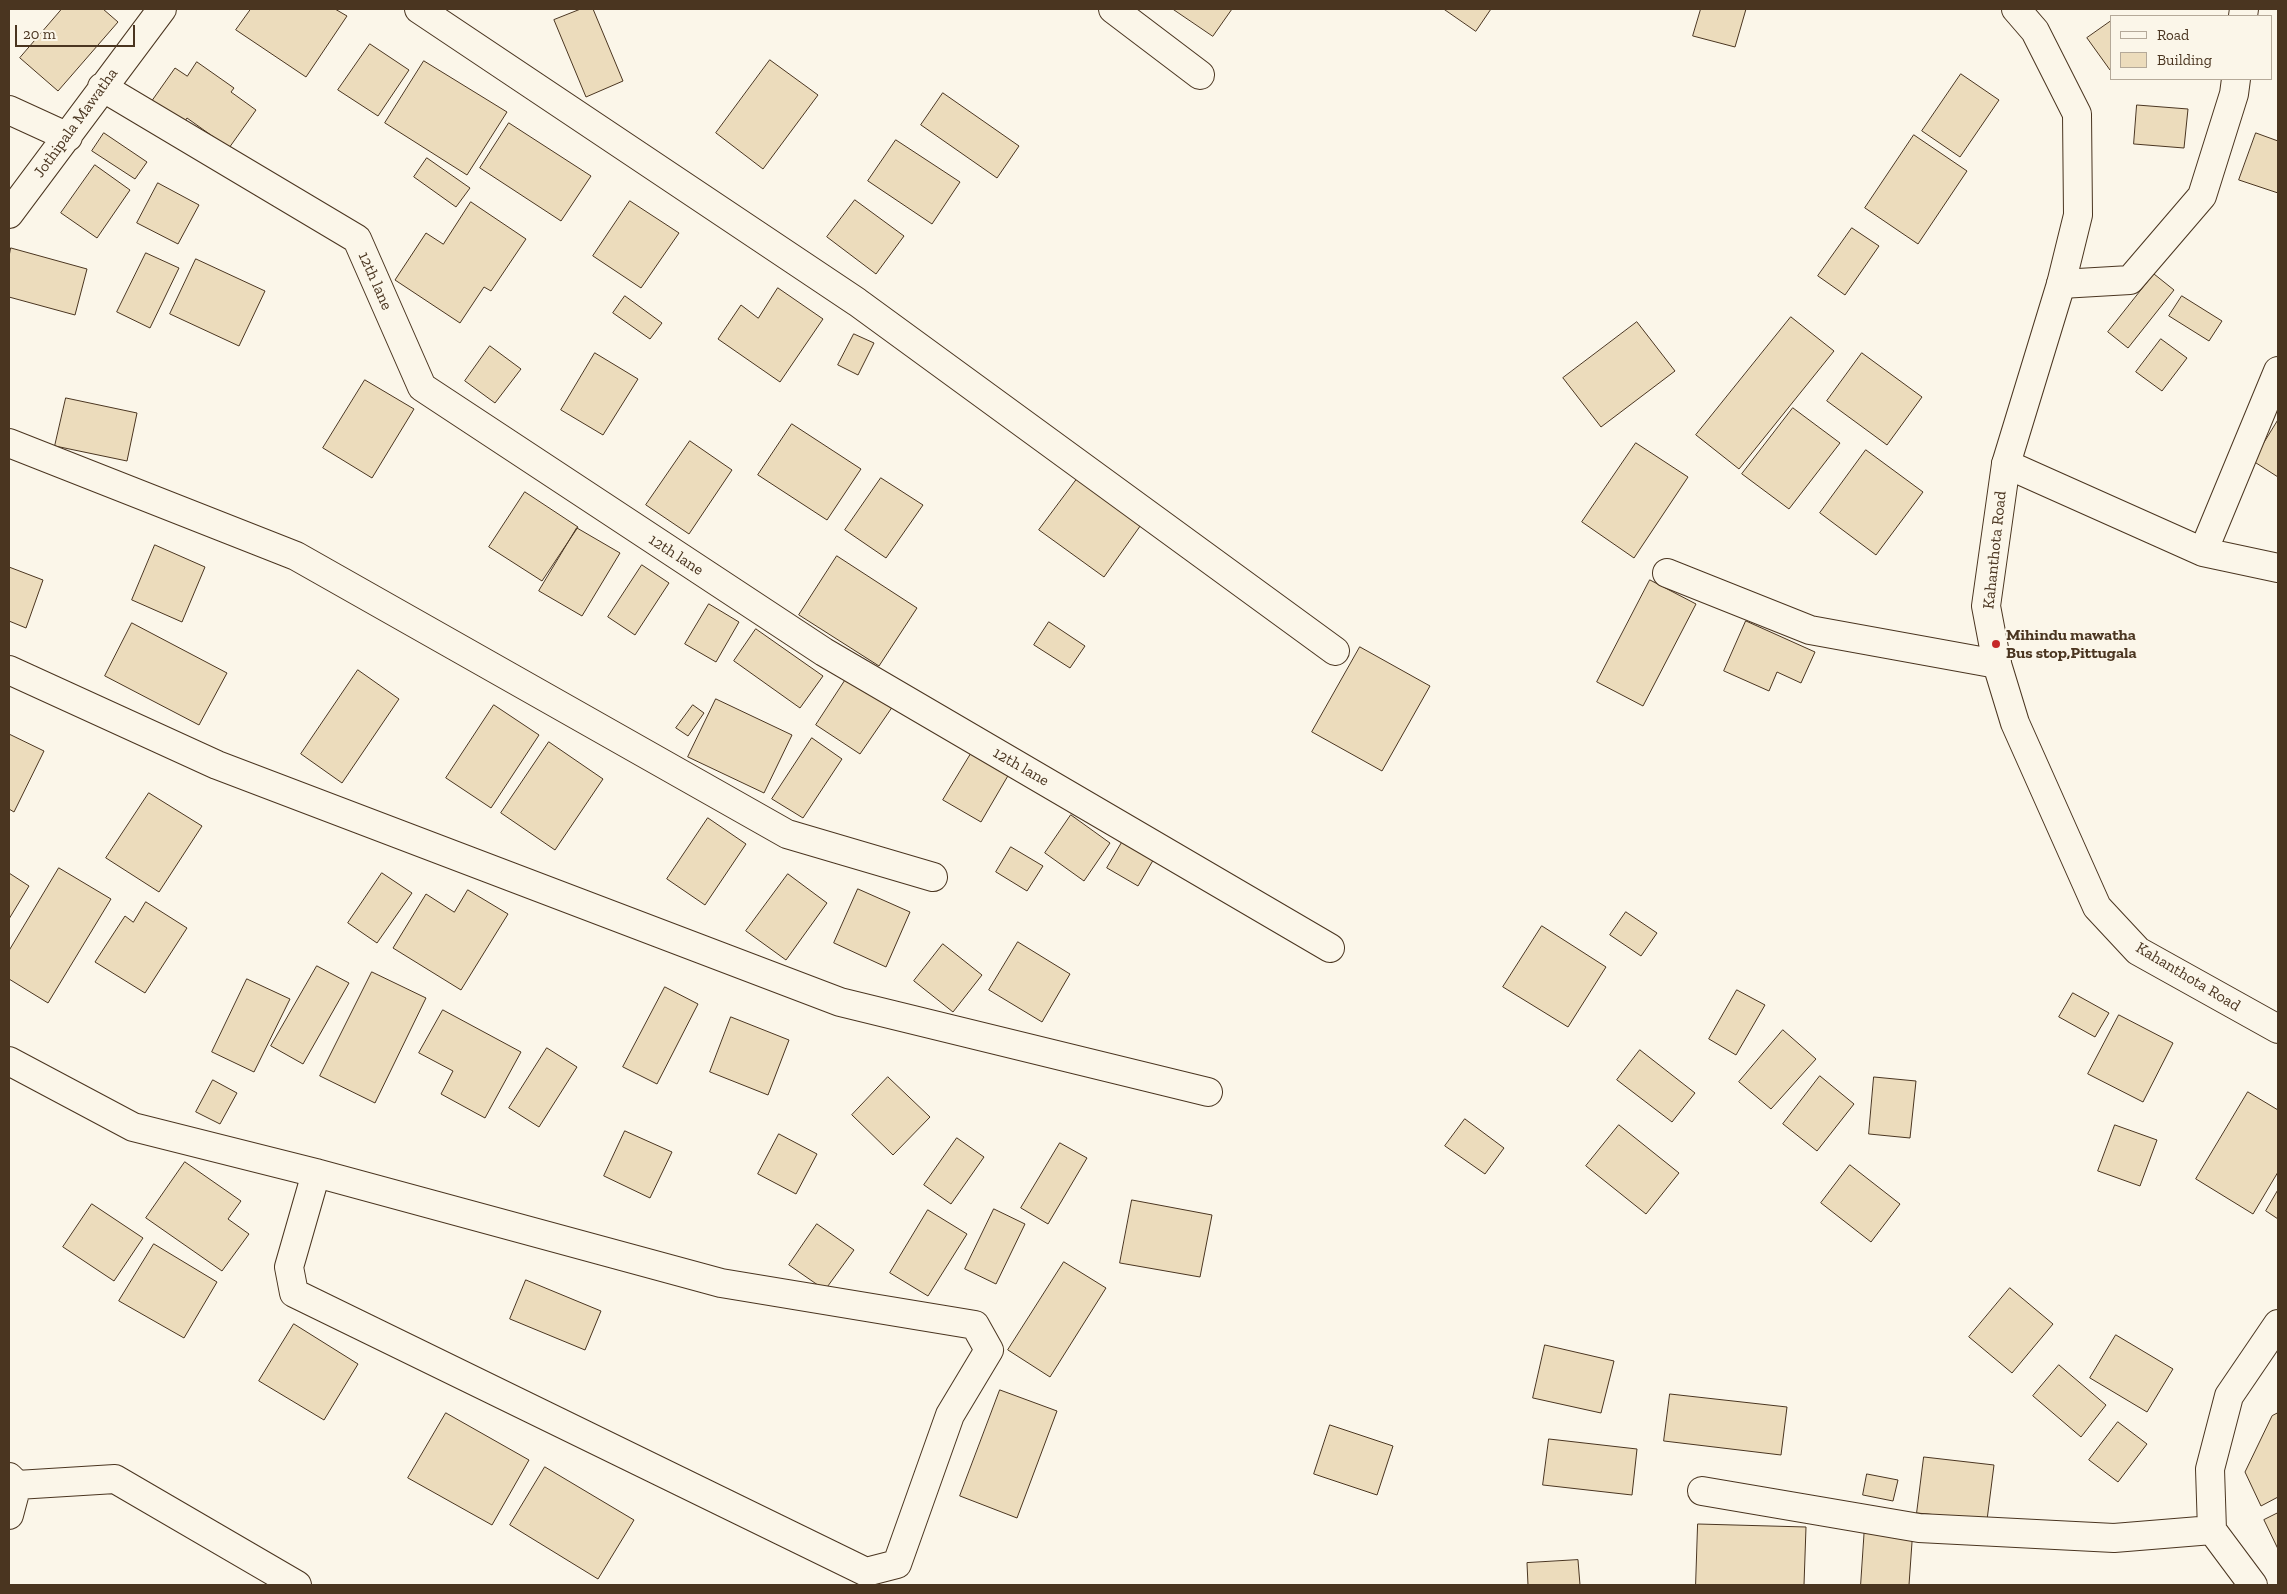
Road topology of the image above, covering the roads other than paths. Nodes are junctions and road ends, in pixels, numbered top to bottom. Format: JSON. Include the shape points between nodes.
{"nodes":[{"id":1,"x":162,"y":9,"type":"edge"},
{"id":2,"x":419,"y":9,"type":"edge"},
{"id":3,"x":1112,"y":9,"type":"edge"},
{"id":4,"x":2016,"y":9,"type":"edge"},
{"id":5,"x":1200,"y":75,"type":"dead end"},
{"id":6,"x":2236,"y":80,"type":"edge"},
{"id":7,"x":102,"y":87,"type":"junction"},
{"id":8,"x":9,"y":110,"type":"edge"},
{"id":9,"x":68,"y":137,"type":"junction"},
{"id":10,"x":9,"y":214,"type":"edge"},
{"id":11,"x":2061,"y":284,"type":"junction"},
{"id":12,"x":2278,"y":371,"type":"edge"},
{"id":13,"x":9,"y":443,"type":"edge"},
{"id":14,"x":2006,"y":464,"type":"junction"},
{"id":15,"x":2203,"y":552,"type":"junction"},
{"id":16,"x":2278,"y":568,"type":"edge"},
{"id":17,"x":1667,"y":573,"type":"dead end"},
{"id":18,"x":1336,"y":650,"type":"dead end"},
{"id":19,"x":1997,"y":664,"type":"junction"},
{"id":20,"x":9,"y":670,"type":"edge"},
{"id":21,"x":933,"y":877,"type":"dead end"},
{"id":22,"x":1330,"y":948,"type":"dead end"},
{"id":23,"x":2278,"y":1029,"type":"edge"},
{"id":24,"x":9,"y":1061,"type":"edge"},
{"id":25,"x":1208,"y":1092,"type":"dead end"},
{"id":26,"x":316,"y":1173,"type":"junction"},
{"id":27,"x":2278,"y":1324,"type":"edge"},
{"id":28,"x":13,"y":1482,"type":"edge"},
{"id":29,"x":1702,"y":1491,"type":"dead end"},
{"id":30,"x":9,"y":1515,"type":"edge"},
{"id":31,"x":2212,"y":1530,"type":"junction"},
{"id":32,"x":297,"y":1585,"type":"edge"},
{"id":33,"x":2253,"y":1585,"type":"edge"}],
"edges":[{"from":1,"to":7,"type":"street","name":"Jothipala Mawatha"},
{"from":2,"to":18,"type":"street","via":[[857,302]]},
{"from":3,"to":5,"type":"street"},
{"from":4,"to":11,"type":"street","name":"Kahanthota Road","via":[[2035,31],[2077,114],[2078,216]]},
{"from":6,"to":11,"type":"street","via":[[2202,196],[2130,280]]},
{"from":7,"to":9,"type":"street","name":"Jothipala Mawatha"},
{"from":7,"to":22,"type":"street","name":"12th lane","via":[[357,239],[422,387],[824,652]]},
{"from":8,"to":9,"type":"street"},
{"from":9,"to":10,"type":"street","name":"Jothipala Mawatha"},
{"from":11,"to":14,"type":"street","name":"Kahanthota Road"},
{"from":12,"to":15,"type":"street"},
{"from":13,"to":21,"type":"street","via":[[296,556],[787,834]]},
{"from":14,"to":15,"type":"street"},
{"from":14,"to":19,"type":"street","name":"Kahanthota Road","via":[[1986,606]]},
{"from":15,"to":16,"type":"street"},
{"from":17,"to":19,"type":"street","via":[[1810,630]]},
{"from":19,"to":23,"type":"street","name":"Kahanthota Road","via":[[2015,723],[2097,907],[2138,950]]},
{"from":20,"to":25,"type":"street","via":[[217,765],[840,1002]]},
{"from":24,"to":26,"type":"street","via":[[133,1127]]},
{"from":26,"to":26,"type":"street","via":[[721,1283],[975,1325],[989,1350],[950,1415],[897,1564],[866,1572],[294,1293],[289,1267]]},
{"from":27,"to":31,"type":"street","via":[[2229,1396],[2210,1469]]},
{"from":28,"to":30,"type":"street"},
{"from":28,"to":32,"type":"street","via":[[115,1479]]},
{"from":29,"to":31,"type":"street","via":[[1919,1528],[2114,1538]]},
{"from":31,"to":33,"type":"street"}]}
